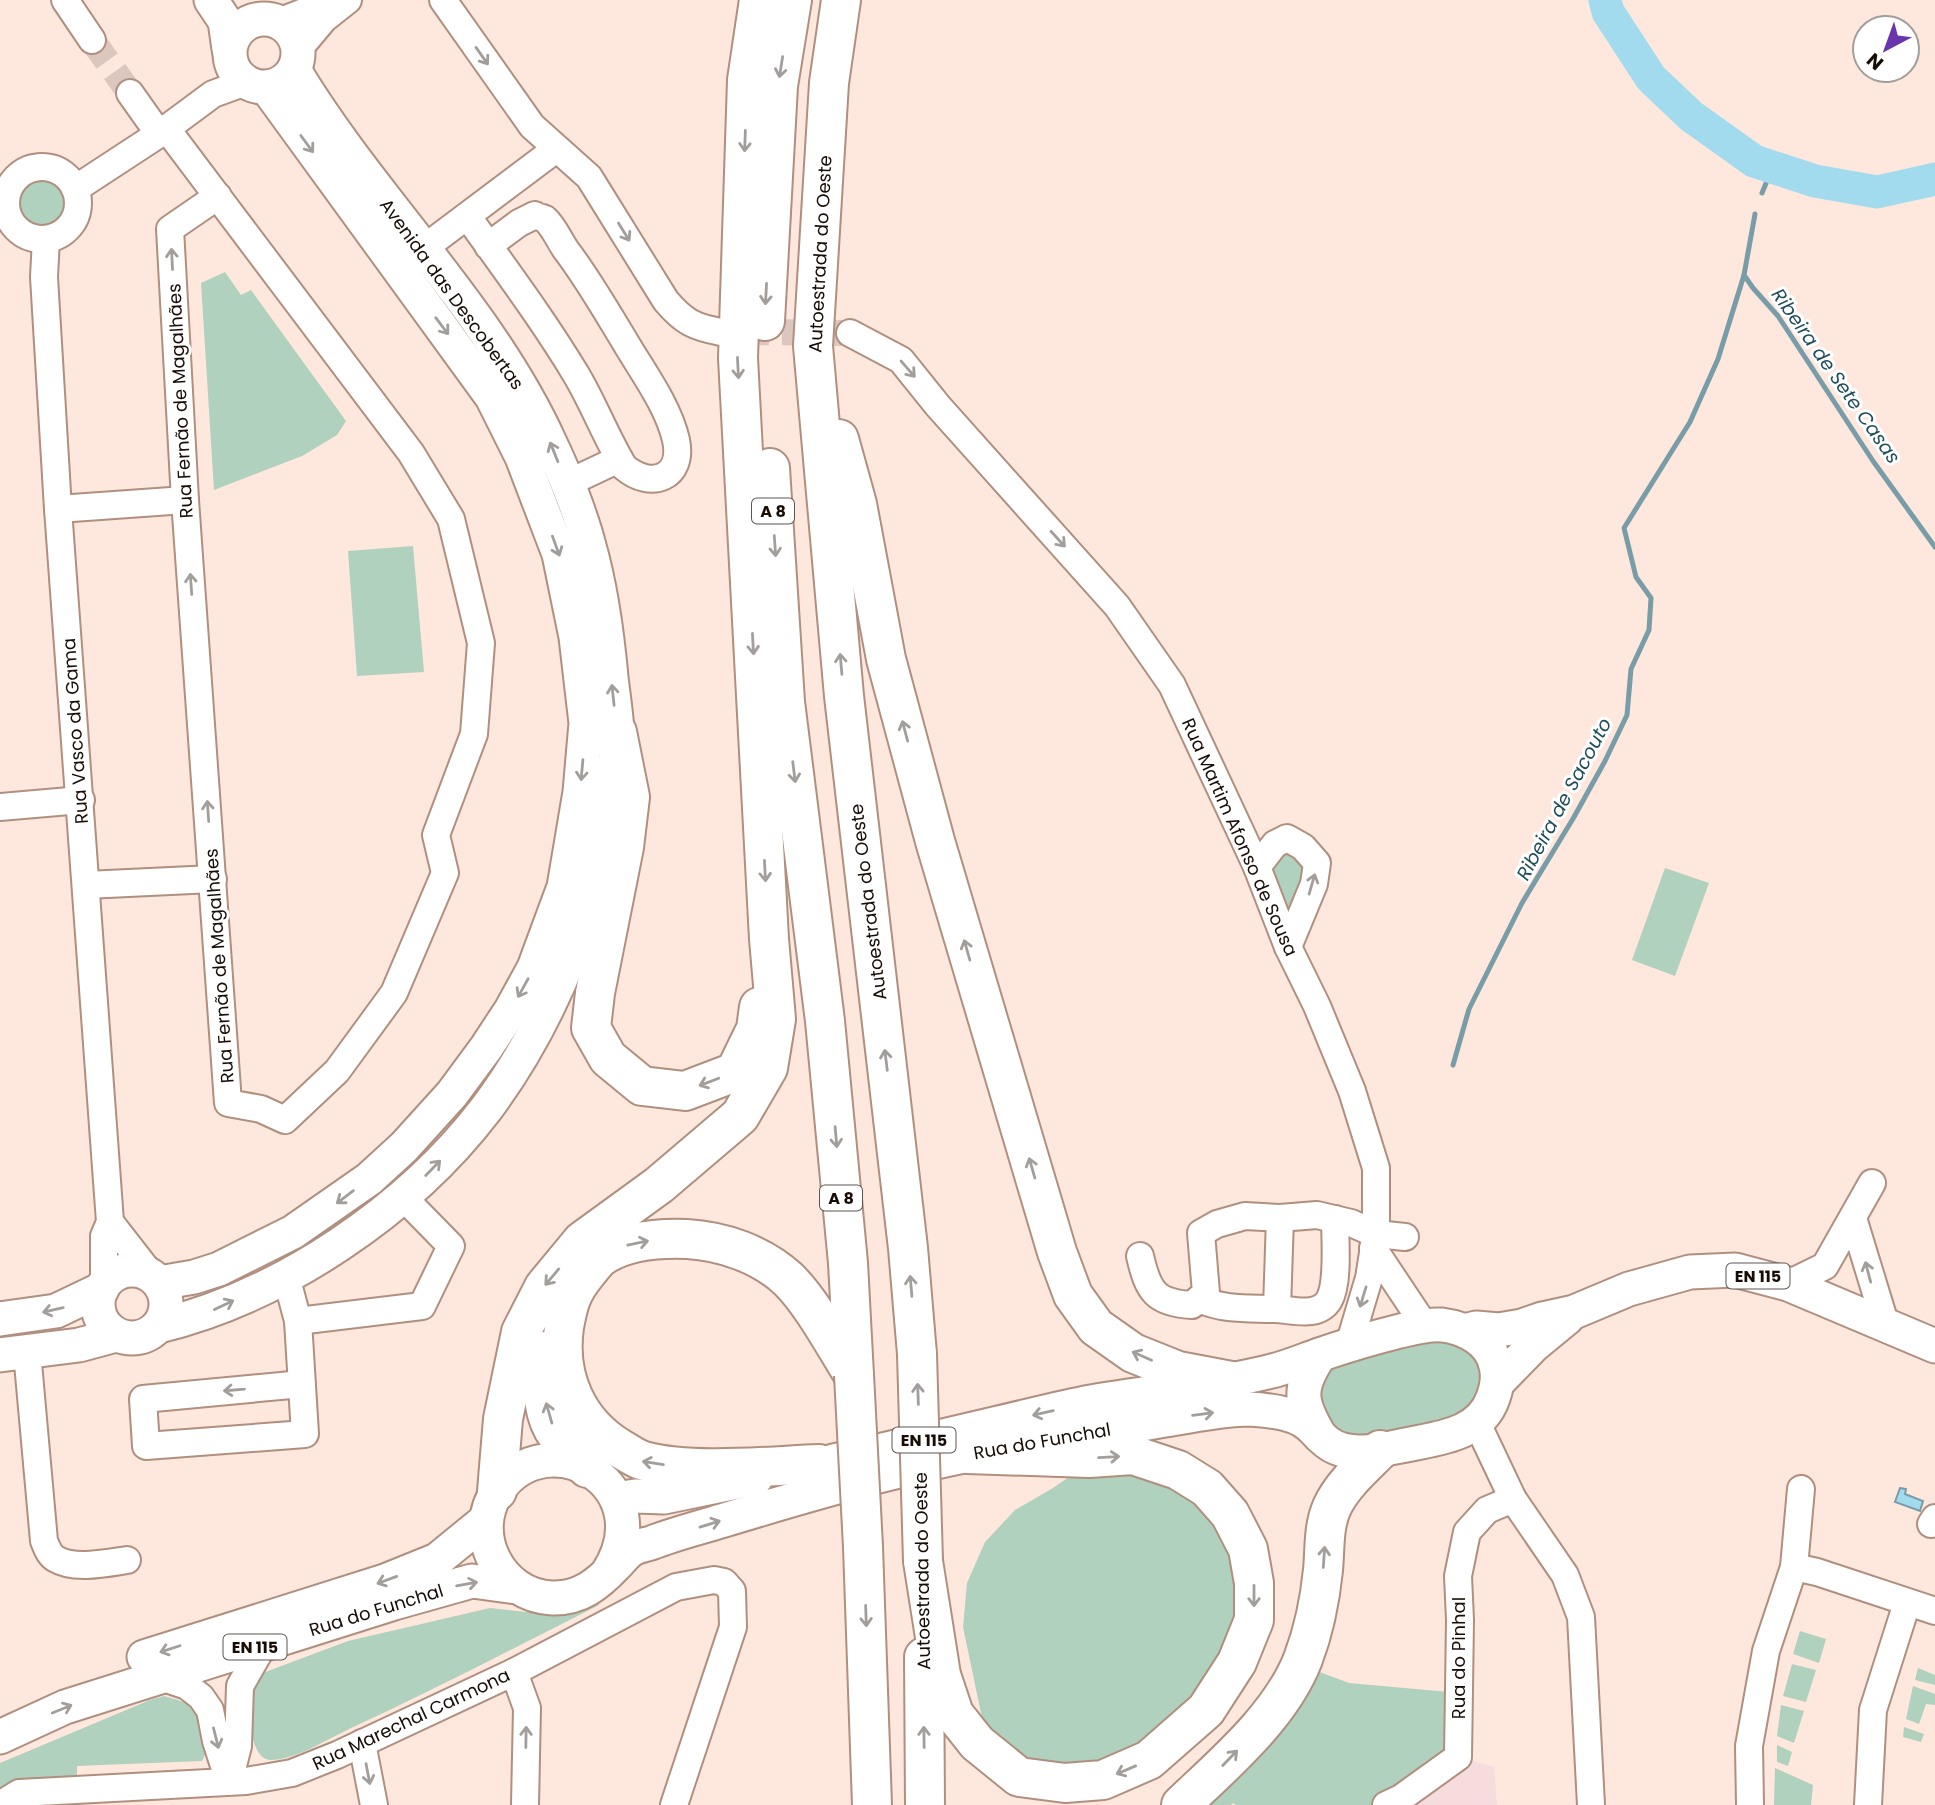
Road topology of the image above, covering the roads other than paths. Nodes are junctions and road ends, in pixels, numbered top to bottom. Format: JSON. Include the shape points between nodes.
{"nodes":[{"id":1,"x":65,"y":0,"type":"edge"},
{"id":2,"x":211,"y":0,"type":"edge"},
{"id":3,"x":326,"y":0,"type":"edge"},
{"id":4,"x":348,"y":0,"type":"edge"},
{"id":5,"x":443,"y":0,"type":"edge"},
{"id":6,"x":759,"y":0,"type":"edge"},
{"id":7,"x":792,"y":0,"type":"edge"},
{"id":8,"x":841,"y":0,"type":"edge"},
{"id":9,"x":265,"y":14,"type":"edge"},
{"id":10,"x":92,"y":40,"type":"tunnel mouth"},
{"id":11,"x":254,"y":72,"type":"junction"},
{"id":12,"x":130,"y":93,"type":"tunnel mouth"},
{"id":13,"x":162,"y":131,"type":"junction"},
{"id":14,"x":556,"y":149,"type":"junction"},
{"id":15,"x":10,"y":178,"type":"edge"},
{"id":16,"x":75,"y":189,"type":"junction"},
{"id":17,"x":218,"y":196,"type":"junction"},
{"id":18,"x":468,"y":216,"type":"junction"},
{"id":19,"x":23,"y":234,"type":"edge"},
{"id":20,"x":488,"y":246,"type":"junction"},
{"id":21,"x":423,"y":249,"type":"junction"},
{"id":22,"x":721,"y":332,"type":"tunnel mouth"},
{"id":23,"x":850,"y":333,"type":"tunnel mouth"},
{"id":24,"x":813,"y":346,"type":"junction"},
{"id":25,"x":619,"y":459,"type":"junction"},
{"id":26,"x":566,"y":484,"type":"junction"},
{"id":27,"x":185,"y":499,"type":"junction"},
{"id":28,"x":58,"y":509,"type":"junction"},
{"id":29,"x":617,"y":732,"type":"junction"},
{"id":30,"x":81,"y":800,"type":"junction"},
{"id":31,"x":0,"y":807,"type":"edge"},
{"id":32,"x":1257,"y":867,"type":"junction"},
{"id":33,"x":213,"y":879,"type":"junction"},
{"id":34,"x":86,"y":885,"type":"junction"},
{"id":35,"x":769,"y":939,"type":"junction"},
{"id":36,"x":1288,"y":947,"type":"junction"},
{"id":37,"x":554,"y":958,"type":"junction"},
{"id":38,"x":1872,"y":1183,"type":"dead end"},
{"id":39,"x":402,"y":1196,"type":"junction"},
{"id":40,"x":1280,"y":1218,"type":"junction"},
{"id":41,"x":1853,"y":1218,"type":"junction"},
{"id":42,"x":1335,"y":1219,"type":"junction"},
{"id":43,"x":110,"y":1222,"type":"junction"},
{"id":44,"x":1405,"y":1237,"type":"dead end"},
{"id":45,"x":1375,"y":1241,"type":"junction"},
{"id":46,"x":1140,"y":1256,"type":"dead end"},
{"id":47,"x":286,"y":1276,"type":"junction"},
{"id":48,"x":155,"y":1279,"type":"junction"},
{"id":49,"x":1788,"y":1284,"type":"junction"},
{"id":50,"x":103,"y":1287,"type":"junction"},
{"id":51,"x":1199,"y":1299,"type":"junction"},
{"id":52,"x":569,"y":1300,"type":"junction"},
{"id":53,"x":1277,"y":1309,"type":"junction"},
{"id":54,"x":1574,"y":1312,"type":"junction"},
{"id":55,"x":0,"y":1319,"type":"edge"},
{"id":56,"x":298,"y":1321,"type":"junction"},
{"id":57,"x":1886,"y":1325,"type":"junction"},
{"id":58,"x":159,"y":1326,"type":"junction"},
{"id":59,"x":1425,"y":1326,"type":"junction"},
{"id":60,"x":1465,"y":1331,"type":"junction"},
{"id":61,"x":116,"y":1335,"type":"junction"},
{"id":62,"x":1935,"y":1346,"type":"edge"},
{"id":63,"x":1334,"y":1350,"type":"junction"},
{"id":64,"x":13,"y":1354,"type":"edge"},
{"id":65,"x":854,"y":1376,"type":"junction"},
{"id":66,"x":1231,"y":1381,"type":"junction"},
{"id":67,"x":1498,"y":1382,"type":"junction"},
{"id":68,"x":302,"y":1384,"type":"junction"},
{"id":69,"x":1477,"y":1423,"type":"junction"},
{"id":70,"x":1321,"y":1438,"type":"junction"},
{"id":71,"x":1380,"y":1450,"type":"junction"},
{"id":72,"x":967,"y":1454,"type":"junction"},
{"id":73,"x":819,"y":1464,"type":"junction"},
{"id":74,"x":587,"y":1468,"type":"junction"},
{"id":75,"x":1801,"y":1489,"type":"dead end"},
{"id":76,"x":617,"y":1499,"type":"junction"},
{"id":77,"x":1513,"y":1499,"type":"junction"},
{"id":78,"x":492,"y":1506,"type":"junction"},
{"id":79,"x":127,"y":1560,"type":"dead end"},
{"id":80,"x":923,"y":1561,"type":"junction"},
{"id":81,"x":1794,"y":1567,"type":"junction"},
{"id":82,"x":607,"y":1574,"type":"junction"},
{"id":83,"x":517,"y":1587,"type":"junction"},
{"id":84,"x":1907,"y":1603,"type":"junction"},
{"id":85,"x":1935,"y":1611,"type":"edge"},
{"id":86,"x":264,"y":1644,"type":"junction"},
{"id":87,"x":514,"y":1672,"type":"junction"},
{"id":88,"x":158,"y":1676,"type":"junction"},
{"id":89,"x":0,"y":1712,"type":"edge"},
{"id":90,"x":0,"y":1737,"type":"edge"},
{"id":91,"x":362,"y":1742,"type":"junction"},
{"id":92,"x":229,"y":1782,"type":"junction"},
{"id":93,"x":0,"y":1805,"type":"edge"},
{"id":94,"x":374,"y":1805,"type":"edge"},
{"id":95,"x":525,"y":1805,"type":"edge"},
{"id":96,"x":674,"y":1805,"type":"edge"},
{"id":97,"x":872,"y":1805,"type":"edge"},
{"id":98,"x":925,"y":1805,"type":"edge"},
{"id":99,"x":1181,"y":1805,"type":"edge"},
{"id":100,"x":1386,"y":1805,"type":"edge"},
{"id":101,"x":1591,"y":1805,"type":"edge"},
{"id":102,"x":1750,"y":1805,"type":"edge"},
{"id":103,"x":1868,"y":1805,"type":"edge"}],
"edges":[{"from":1,"to":10,"type":"street"},
{"from":2,"to":11,"type":"main road","name":"Avenida das Descobertas"},
{"from":3,"to":9,"type":"street","via":[[314,8]]},
{"from":4,"to":11,"type":"street"},
{"from":5,"to":14,"type":"street","one_way":true,"via":[[532,126]]},
{"from":6,"to":35,"type":"highway","one_way":true,"via":[[747,80],[738,358]]},
{"from":7,"to":65,"type":"highway","number":"A 8","one_way":true,"via":[[778,86],[763,354],[785,702],[825,1021]]},
{"from":8,"to":24,"type":"highway","name":"Autoestrada do Oeste","via":[[829,82]]},
{"from":9,"to":11,"type":"main road","via":[[238,30]]},
{"from":9,"to":11,"type":"main road","via":[[295,38]]},
{"from":11,"to":13,"type":"street"},
{"from":11,"to":21,"type":"main road","name":"Avenida das Descobertas","via":[[320,112]]},
{"from":11,"to":37,"type":"main road","name":"Avenida das Descobertas","one_way":true,"via":[[492,397],[522,457],[559,554],[576,637],[586,723]]},
{"from":12,"to":13,"type":"street","name":"Rua Fernão de Magalhães"},
{"from":13,"to":16,"type":"street"},
{"from":13,"to":17,"type":"street","name":"Rua Fernão de Magalhães"},
{"from":14,"to":18,"type":"street"},
{"from":14,"to":22,"type":"street","one_way":true,"via":[[589,177],[666,301],[696,327]]},
{"from":15,"to":16,"type":"street","via":[[48,167],[62,173]]},
{"from":15,"to":19,"type":"street","via":[[6,208]]},
{"from":16,"to":19,"type":"street","via":[[78,205],[67,229],[56,236]]},
{"from":27,"to":17,"type":"street","name":"Rua Fernão de Magalhães","one_way":true,"via":[[170,229]]},
{"from":17,"to":33,"type":"street","name":"Rua Fernão de Magalhães","via":[[411,453],[451,519],[481,643],[474,734],[436,835],[445,873],[394,993],[337,1071],[285,1120],[228,1102]]},
{"from":18,"to":20,"type":"street"},
{"from":18,"to":21,"type":"street"},
{"from":19,"to":28,"type":"street","name":"Rua Vasco da Gama","via":[[44,277]]},
{"from":20,"to":25,"type":"street","via":[[577,376]]},
{"from":20,"to":25,"type":"street","via":[[535,215],[544,219],[583,270],[641,367],[668,420],[678,455],[662,477],[647,480],[634,476]]},
{"from":26,"to":21,"type":"main road","name":"Avenida das Descobertas","one_way":true,"via":[[517,381]]},
{"from":23,"to":32,"type":"street","name":"Rua Martim Afonso de Sousa","one_way":true,"via":[[901,360],[1117,606],[1172,685]]},
{"from":66,"to":24,"type":"highway","one_way":true,"via":[[1178,1371],[1133,1353],[1096,1327],[1073,1294],[935,841],[886,659],[857,503]]},
{"from":80,"to":24,"type":"highway","name":"Autoestrada do Oeste","one_way":true,"bridge":true,"via":[[917,1354],[908,1248],[844,696]]},
{"from":25,"to":26,"type":"street"},
{"from":29,"to":26,"type":"main road","name":"Avenida das Descobertas","one_way":true,"via":[[607,632],[589,545]]},
{"from":27,"to":28,"type":"street"},
{"from":33,"to":27,"type":"street","name":"Rua Fernão de Magalhães","one_way":true},
{"from":28,"to":30,"type":"street","name":"Rua Vasco da Gama"},
{"from":35,"to":29,"type":"highway","one_way":true,"via":[[757,1029],[735,1072],[685,1091],[642,1086],[607,1058],[591,1028],[630,797]]},
{"from":29,"to":37,"type":"main road","name":"Avenida das Descobertas","via":[[594,895]]},
{"from":30,"to":31,"type":"street"},
{"from":30,"to":34,"type":"street","name":"Rua Vasco da Gama"},
{"from":32,"to":36,"type":"street","name":"Rua Martim Afonso de Sousa"},
{"from":36,"to":32,"type":"street","one_way":true,"via":[[1314,884],[1317,863],[1287,838],[1275,844]]},
{"from":33,"to":34,"type":"street"},
{"from":34,"to":43,"type":"street","name":"Rua Vasco da Gama"},
{"from":35,"to":78,"type":"highway","one_way":true,"via":[[776,1019],[768,1068],[740,1116],[659,1185],[582,1241],[544,1287],[521,1332]]},
{"from":36,"to":45,"type":"street","name":"Rua Martim Afonso de Sousa","via":[[1352,1091],[1376,1168]]},
{"from":39,"to":37,"type":"main road","name":"Avenida das Descobertas","one_way":true,"via":[[484,1112],[515,1067],[538,1028]]},
{"from":37,"to":48,"type":"main road","name":"Avenida das Descobertas","one_way":true,"via":[[534,968],[511,1010],[452,1094],[369,1179],[248,1257],[194,1277]]},
{"from":38,"to":41,"type":"street"},
{"from":39,"to":47,"type":"main road","name":"Avenida das Descobertas"},
{"from":39,"to":56,"type":"street","via":[[451,1246],[422,1306]]},
{"from":40,"to":42,"type":"street","via":[[1317,1215]]},
{"from":40,"to":51,"type":"street","via":[[1245,1216],[1200,1233],[1206,1293]]},
{"from":40,"to":53,"type":"street"},
{"from":41,"to":49,"type":"street","via":[[1825,1266]]},
{"from":57,"to":41,"type":"street","one_way":true},
{"from":42,"to":45,"type":"street","via":[[1351,1223]]},
{"from":42,"to":53,"type":"street","via":[[1334,1285],[1329,1300],[1320,1309],[1306,1312]]},
{"from":43,"to":48,"type":"street"},
{"from":43,"to":50,"type":"street","name":"Rua Vasco da Gama","via":[[104,1236]]},
{"from":44,"to":45,"type":"street"},
{"from":45,"to":59,"type":"street"},
{"from":45,"to":63,"type":"street","name":"Rua Martim Afonso de Sousa","one_way":true,"via":[[1369,1278]]},
{"from":46,"to":51,"type":"street","via":[[1149,1287],[1160,1299],[1192,1305]]},
{"from":47,"to":56,"type":"street"},
{"from":58,"to":47,"type":"main road","name":"Avenida das Descobertas","one_way":true,"via":[[206,1313]]},
{"from":48,"to":50,"type":"main road","via":[[132,1270],[121,1272]]},
{"from":48,"to":58,"type":"main road","via":[[166,1303]]},
{"from":49,"to":54,"type":"main road","name":"Rua do Funchal","number":"EN 115","via":[[1735,1270],[1690,1272],[1629,1289]]},
{"from":49,"to":57,"type":"main road","name":"Rua do Funchal","number":"EN 115"},
{"from":50,"to":55,"type":"main road","one_way":true,"via":[[56,1311]]},
{"from":50,"to":61,"type":"main road","via":[[100,1314]]},
{"from":51,"to":53,"type":"street","via":[[1240,1310]]},
{"from":52,"to":65,"type":"highway","one_way":true,"via":[[603,1255],[633,1243],[667,1238],[712,1240],[751,1254],[788,1279]]},
{"from":73,"to":52,"type":"highway","one_way":true,"via":[[688,1467],[642,1461],[609,1442],[583,1417],[568,1387],[562,1362]]},
{"from":74,"to":52,"type":"highway","one_way":true,"via":[[553,1429],[544,1398],[542,1369],[548,1344]]},
{"from":54,"to":60,"type":"main road","name":"Rua do Funchal","via":[[1511,1328]]},
{"from":54,"to":67,"type":"main road","name":"Rua do Funchal"},
{"from":56,"to":68,"type":"street"},
{"from":57,"to":62,"type":"main road","name":"Rua do Funchal","number":"EN 115"},
{"from":58,"to":61,"type":"main road","via":[[139,1337]]},
{"from":59,"to":60,"type":"main road","name":"Rua do Funchal"},
{"from":59,"to":63,"type":"main road","name":"Rua do Funchal"},
{"from":60,"to":67,"type":"main road","via":[[1487,1344]]},
{"from":61,"to":64,"type":"main road"},
{"from":63,"to":66,"type":"main road","name":"Rua do Funchal","number":"EN 115"},
{"from":63,"to":70,"type":"main road","via":[[1308,1373],[1303,1388],[1304,1409]]},
{"from":64,"to":79,"type":"street","via":[[49,1553],[57,1560],[87,1565]]},
{"from":65,"to":97,"type":"highway","number":"A 8","one_way":true,"bridge":true},
{"from":66,"to":73,"type":"main road","name":"Rua do Funchal","number":"EN 115","one_way":true,"via":[[1088,1402]]},
{"from":67,"to":69,"type":"main road","name":"Rua do Funchal","via":[[1488,1411]]},
{"from":68,"to":68,"type":"street","one_way":true,"via":[[143,1399],[146,1446],[304,1434]]},
{"from":69,"to":71,"type":"main road","name":"Rua do Funchal","via":[[1450,1436]]},
{"from":69,"to":77,"type":"street"},
{"from":70,"to":71,"type":"main road","name":"Rua do Funchal","via":[[1336,1449]]},
{"from":72,"to":70,"type":"main road","name":"Rua do Funchal","number":"EN 115","one_way":true,"via":[[1250,1409],[1306,1421]]},
{"from":99,"to":71,"type":"highway","one_way":true,"via":[[1276,1707],[1303,1661],[1317,1614],[1325,1531],[1332,1507],[1349,1481]]},
{"from":72,"to":80,"type":"highway","one_way":true,"via":[[1133,1455],[1178,1471],[1207,1488],[1230,1514],[1248,1549],[1254,1583],[1254,1620],[1237,1662],[1206,1710],[1149,1760],[1103,1780],[1065,1783],[1019,1777],[977,1743],[954,1714],[941,1675]]},
{"from":82,"to":72,"type":"main road","name":"Rua do Funchal","number":"EN 115","one_way":true,"via":[[631,1550],[669,1536]]},
{"from":73,"to":76,"type":"main road","name":"Rua do Funchal","number":"EN 115","via":[[664,1497]]},
{"from":74,"to":76,"type":"main road"},
{"from":74,"to":78,"type":"main road","name":"Rua do Funchal","via":[[571,1462],[537,1462],[508,1478]]},
{"from":75,"to":81,"type":"street"},
{"from":76,"to":82,"type":"main road","name":"Rua do Funchal","via":[[623,1538],[618,1558]]},
{"from":77,"to":100,"type":"street","name":"Rua do Pinhal","via":[[1488,1510],[1467,1532],[1458,1576],[1458,1758]]},
{"from":77,"to":101,"type":"street","via":[[1565,1574],[1581,1617]]},
{"from":78,"to":83,"type":"main road","via":[[487,1539],[492,1558]]},
{"from":78,"to":89,"type":"main road","name":"Rua do Funchal","number":"EN 115","one_way":true,"via":[[437,1560],[385,1581],[61,1684]]},
{"from":98,"to":80,"type":"highway","name":"Autoestrada do Oeste","one_way":true},
{"from":81,"to":84,"type":"street"},
{"from":81,"to":102,"type":"street","via":[[1766,1651],[1749,1746]]},
{"from":82,"to":83,"type":"main road","name":"Rua do Funchal","via":[[574,1596],[545,1597]]},
{"from":86,"to":83,"type":"main road","name":"Rua do Funchal","number":"EN 115","one_way":true,"via":[[472,1581]]},
{"from":84,"to":85,"type":"street"},
{"from":84,"to":103,"type":"street","via":[[1873,1710]]},
{"from":86,"to":88,"type":"main road","name":"Rua do Funchal","number":"EN 115"},
{"from":86,"to":92,"type":"street","via":[[240,1686],[238,1746]]},
{"from":87,"to":91,"type":"street","name":"Rua Marechal Carmona"},
{"from":95,"to":87,"type":"street","one_way":true,"via":[[527,1708]]},
{"from":87,"to":96,"type":"street","name":"Rua Marechal Carmona","via":[[676,1587],[724,1582],[732,1591],[733,1627]]},
{"from":90,"to":88,"type":"main road","name":"Rua do Funchal","number":"EN 115","one_way":true,"via":[[65,1707]]},
{"from":88,"to":92,"type":"street","one_way":true,"via":[[187,1686],[210,1710]]},
{"from":91,"to":92,"type":"street","name":"Rua Marechal Carmona","via":[[292,1773]]},
{"from":91,"to":94,"type":"street","one_way":true},
{"from":92,"to":93,"type":"street","name":"Rua Marechal Carmona","via":[[19,1793]]}]}
